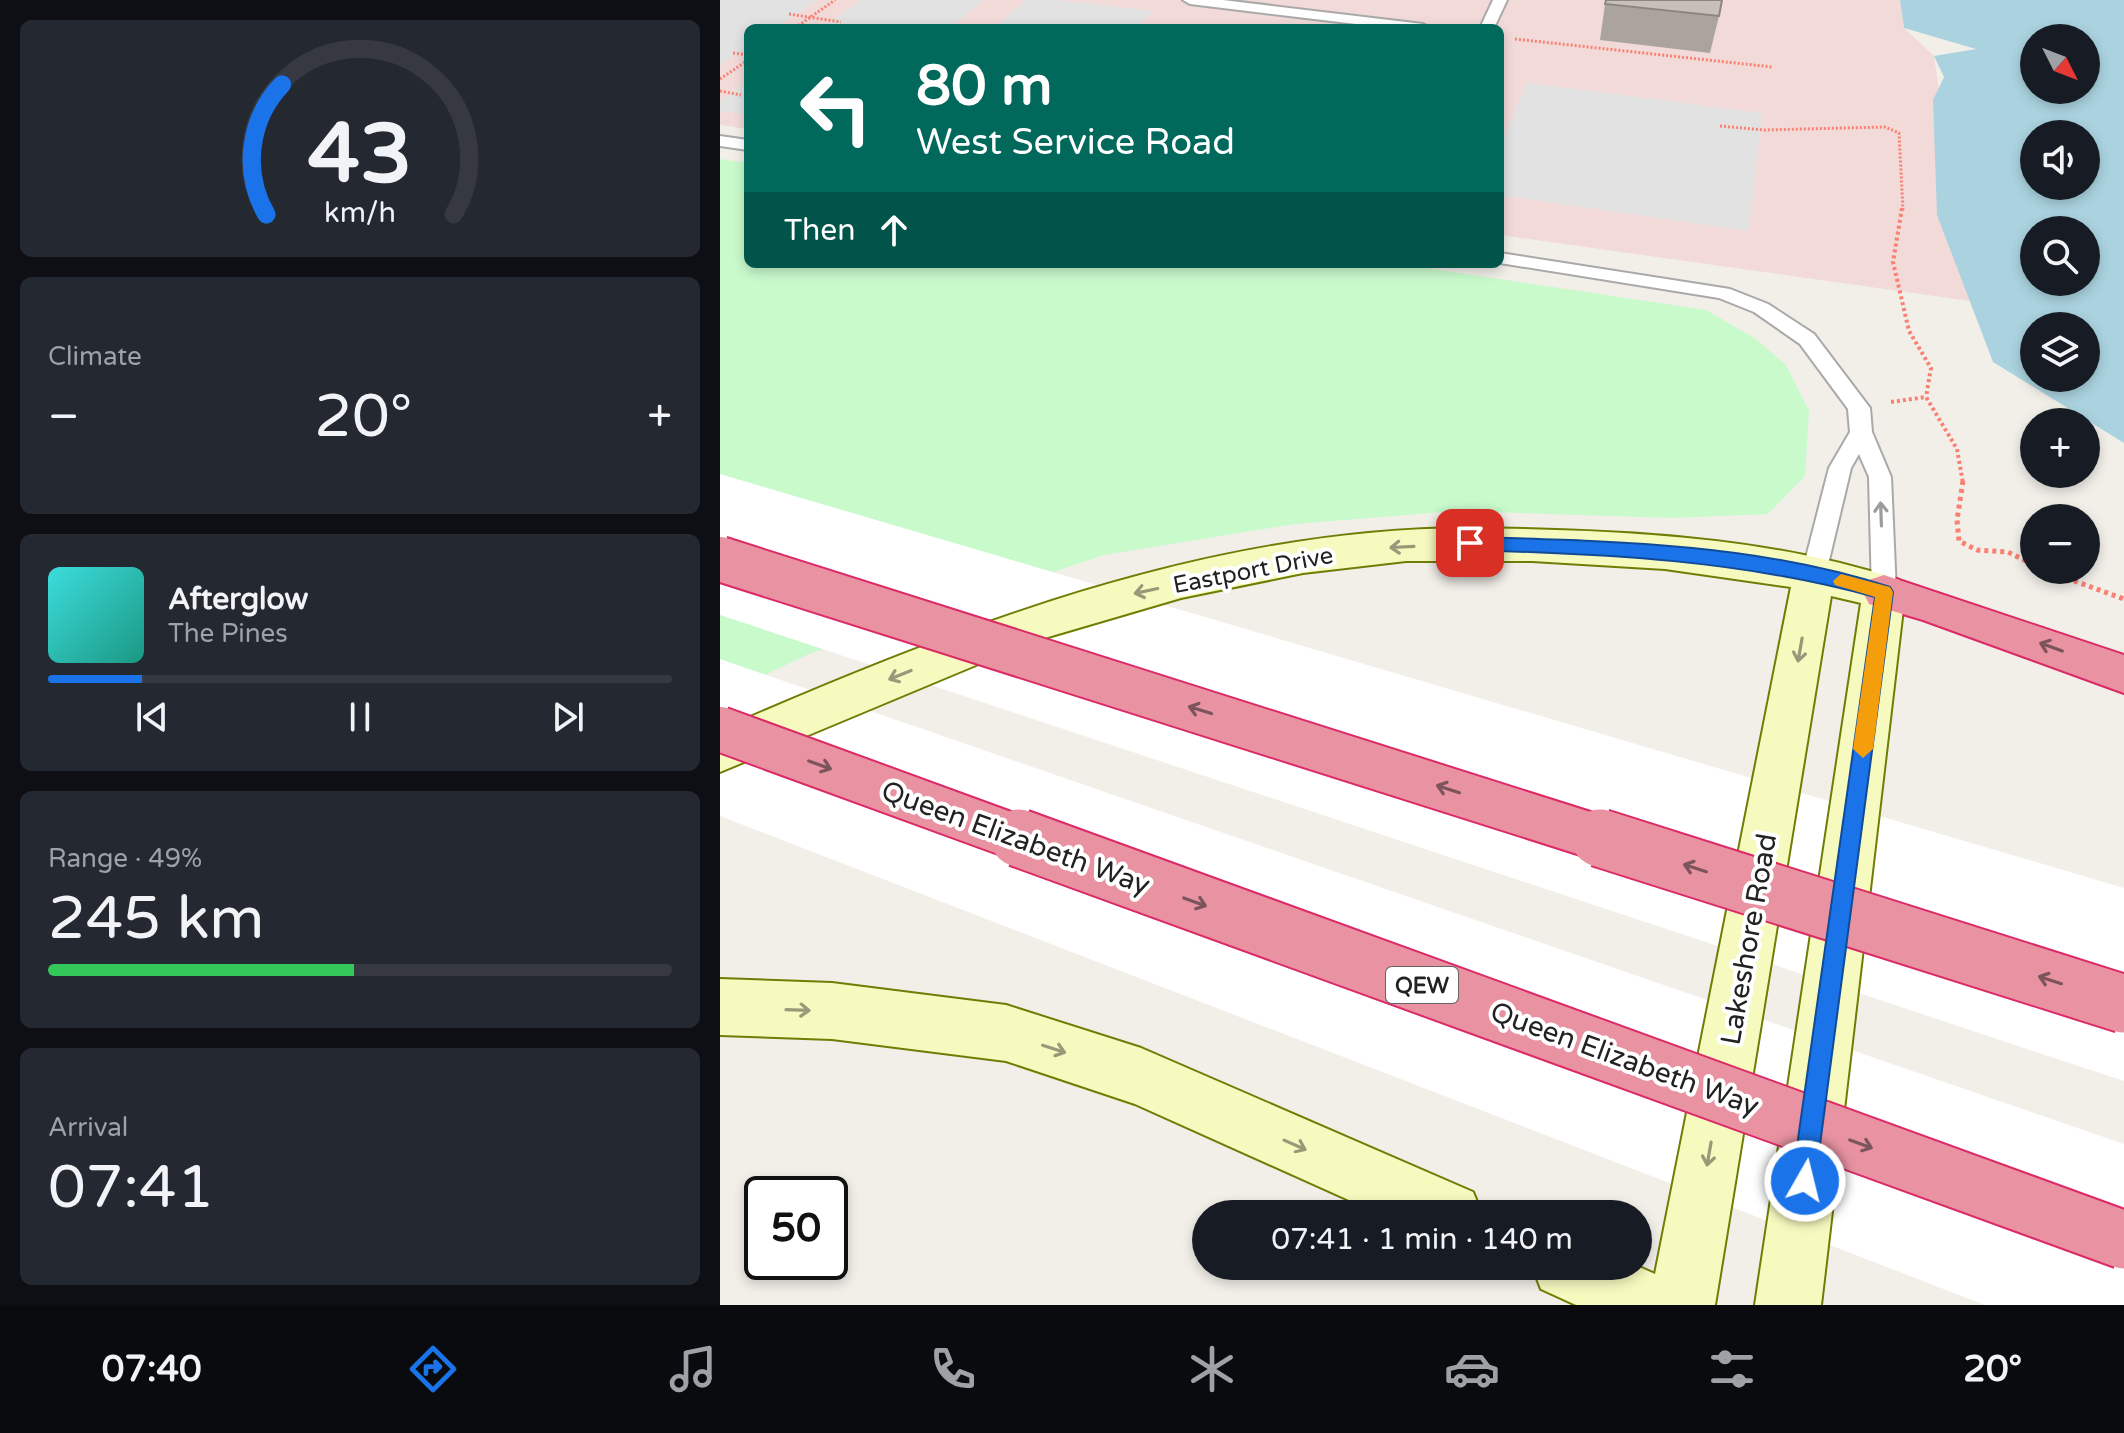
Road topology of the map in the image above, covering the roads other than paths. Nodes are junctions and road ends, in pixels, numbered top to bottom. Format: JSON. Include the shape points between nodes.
{"nodes":[{"id":1,"x":1190,"y":0,"type":"edge"},
{"id":2,"x":1500,"y":0,"type":"edge"},
{"id":3,"x":1390,"y":24,"type":"edge"},
{"id":4,"x":1489,"y":24,"type":"edge"},
{"id":5,"x":720,"y":141,"type":"edge"},
{"id":6,"x":744,"y":144,"type":"edge"},
{"id":7,"x":1504,"y":259,"type":"edge"},
{"id":8,"x":1861,"y":432,"type":"junction"},
{"id":9,"x":720,"y":559,"type":"edge"},
{"id":10,"x":1814,"y":573,"type":"junction"},
{"id":11,"x":1884,"y":592,"type":"junction"},
{"id":12,"x":2124,"y":674,"type":"edge"},
{"id":13,"x":720,"y":729,"type":"edge"},
{"id":14,"x":720,"y":752,"type":"edge"},
{"id":15,"x":2124,"y":1004,"type":"edge"},
{"id":16,"x":720,"y":1007,"type":"edge"},
{"id":17,"x":1419,"y":1200,"type":"edge"},
{"id":18,"x":2124,"y":1240,"type":"edge"},
{"id":19,"x":1595,"y":1280,"type":"edge"},
{"id":20,"x":1649,"y":1305,"type":"edge"},
{"id":21,"x":1682,"y":1305,"type":"edge"},
{"id":22,"x":1788,"y":1305,"type":"edge"}],
"edges":[{"from":1,"to":3,"type":"lane"},
{"from":2,"to":4,"type":"lane"},
{"from":5,"to":6,"type":"lane"},
{"from":7,"to":8,"type":"lane","via":[[1723,293],[1761,308],[1807,339],[1859,408]]},
{"from":8,"to":10,"type":"lane","via":[[1840,468]]},
{"from":11,"to":8,"type":"lane","one_way":true,"via":[[1880,477]]},
{"from":15,"to":9,"type":"highway","one_way":true,"bridge":true},
{"from":10,"to":11,"type":"main road","name":"Eastport Drive"},
{"from":10,"to":14,"type":"main road","name":"Eastport Drive","one_way":true,"via":[[1636,548],[1470,543],[1337,553],[1120,597],[958,651]]},
{"from":10,"to":21,"type":"main road","name":"Lakeshore Road","one_way":true},
{"from":12,"to":11,"type":"highway","one_way":true},
{"from":11,"to":22,"type":"main road"},
{"from":13,"to":18,"type":"highway","name":"Queen Elizabeth Way","number":"QEW","one_way":true,"bridge":true},
{"from":16,"to":17,"type":"main road","one_way":true,"via":[[832,1011],[1006,1033],[1141,1077]]},
{"from":19,"to":20,"type":"main road"}]}
